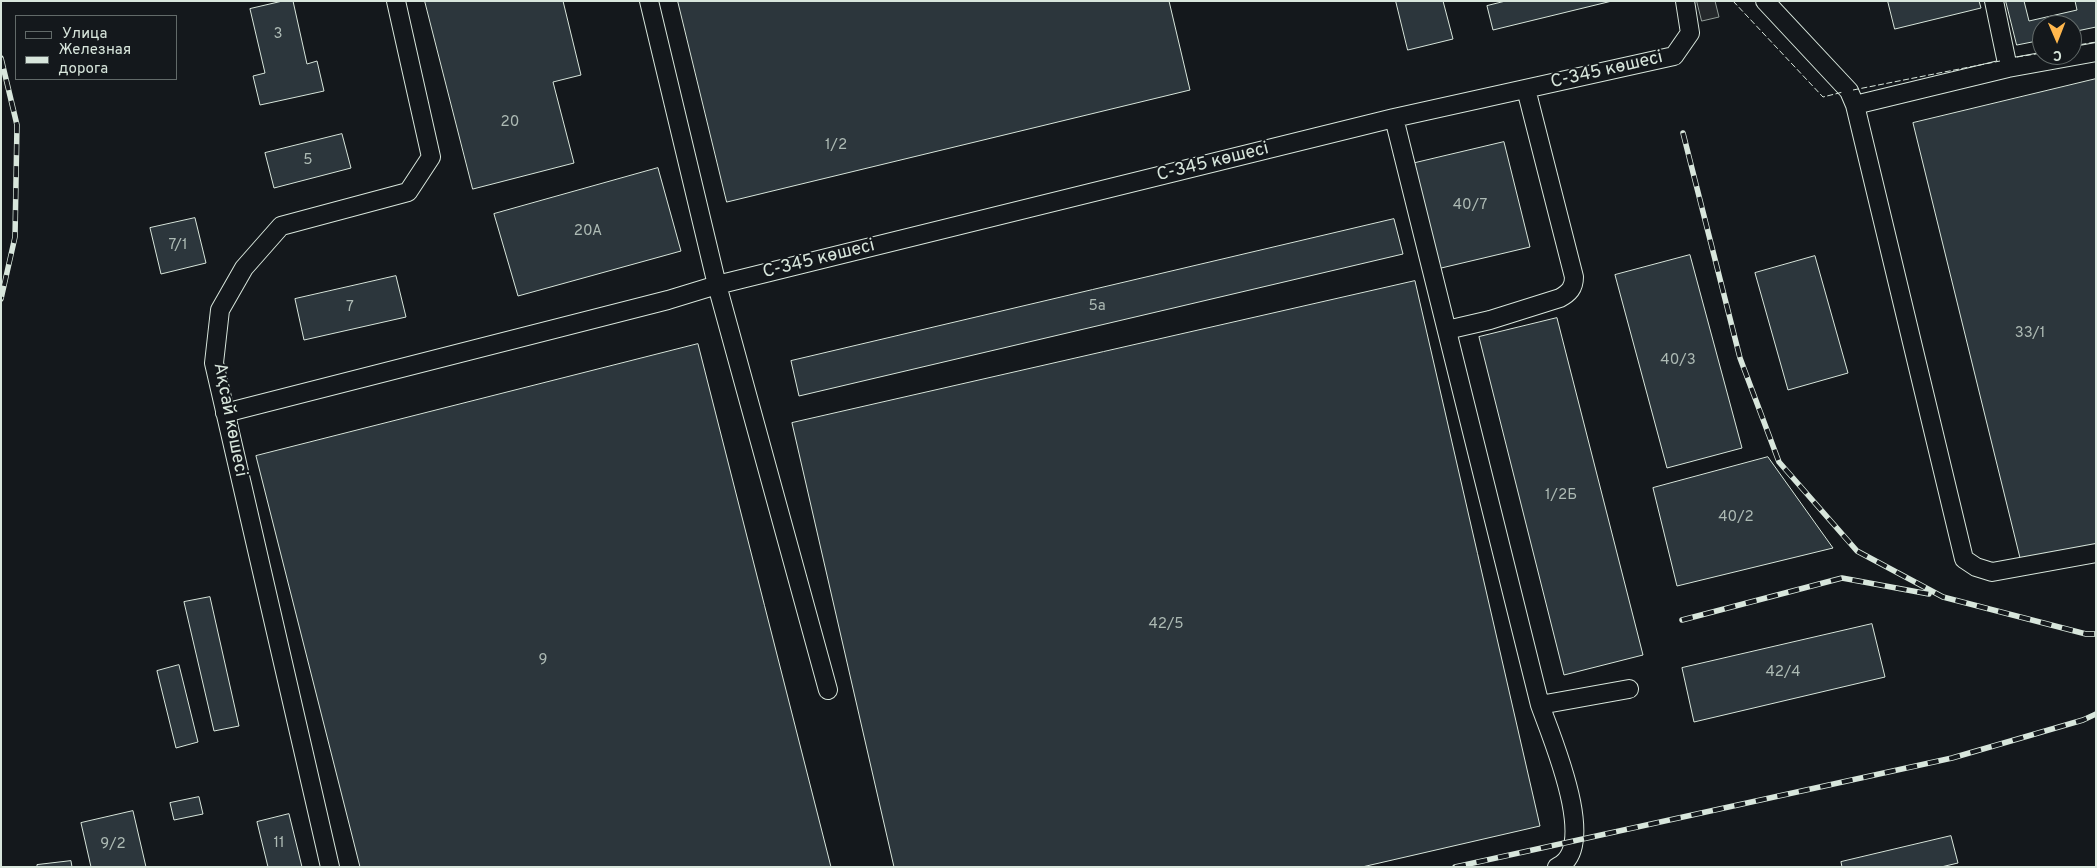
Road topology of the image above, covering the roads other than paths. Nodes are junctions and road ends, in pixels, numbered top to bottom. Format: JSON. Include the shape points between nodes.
{"nodes":[{"id":1,"x":396,"y":1,"type":"edge"},
{"id":2,"x":649,"y":1,"type":"edge"},
{"id":3,"x":1685,"y":1,"type":"edge"},
{"id":4,"x":1765,"y":1,"type":"edge"},
{"id":5,"x":1994,"y":1,"type":"edge"},
{"id":6,"x":2096,"y":52,"type":"edge"},
{"id":7,"x":2008,"y":68,"type":"junction"},
{"id":8,"x":1526,"y":89,"type":"junction"},
{"id":9,"x":1855,"y":106,"type":"junction"},
{"id":10,"x":1394,"y":118,"type":"junction"},
{"id":11,"x":718,"y":284,"type":"junction"},
{"id":12,"x":1447,"y":330,"type":"junction"},
{"id":13,"x":225,"y":413,"type":"junction"},
{"id":14,"x":2096,"y":553,"type":"edge"},
{"id":15,"x":1629,"y":689,"type":"dead end"},
{"id":16,"x":828,"y":690,"type":"dead end"},
{"id":17,"x":1540,"y":705,"type":"junction"},
{"id":18,"x":330,"y":867,"type":"edge"},
{"id":19,"x":1557,"y":867,"type":"edge"}],
"edges":[{"from":1,"to":13,"type":"lane","name":"Ақсай көшесі","via":[[431,157],[408,192],[281,226],[244,268],[220,310],[214,363]]},
{"from":2,"to":11,"type":"lane"},
{"from":3,"to":8,"type":"lane","name":"С-345 көшесі","via":[[1690,32],[1674,56]]},
{"from":4,"to":9,"type":"lane","via":[[1849,91]]},
{"from":5,"to":7,"type":"lane"},
{"from":6,"to":7,"type":"lane"},
{"from":7,"to":9,"type":"lane"},
{"from":8,"to":10,"type":"lane","name":"С-345 көшесі"},
{"from":8,"to":12,"type":"lane","via":[[1574,286],[1560,298]]},
{"from":9,"to":14,"type":"lane","via":[[1964,559],[1992,572]]},
{"from":10,"to":11,"type":"lane","name":"С-345 көшесі"},
{"from":10,"to":12,"type":"lane"},
{"from":11,"to":13,"type":"lane","name":"С-345 көшесі","via":[[668,300]]},
{"from":11,"to":16,"type":"lane"},
{"from":12,"to":17,"type":"lane"},
{"from":13,"to":18,"type":"lane","name":"Ақсай көшесі"},
{"from":15,"to":17,"type":"lane"},
{"from":17,"to":19,"type":"lane","via":[[1568,787],[1574,821],[1574,848],[1564,864]]}]}
